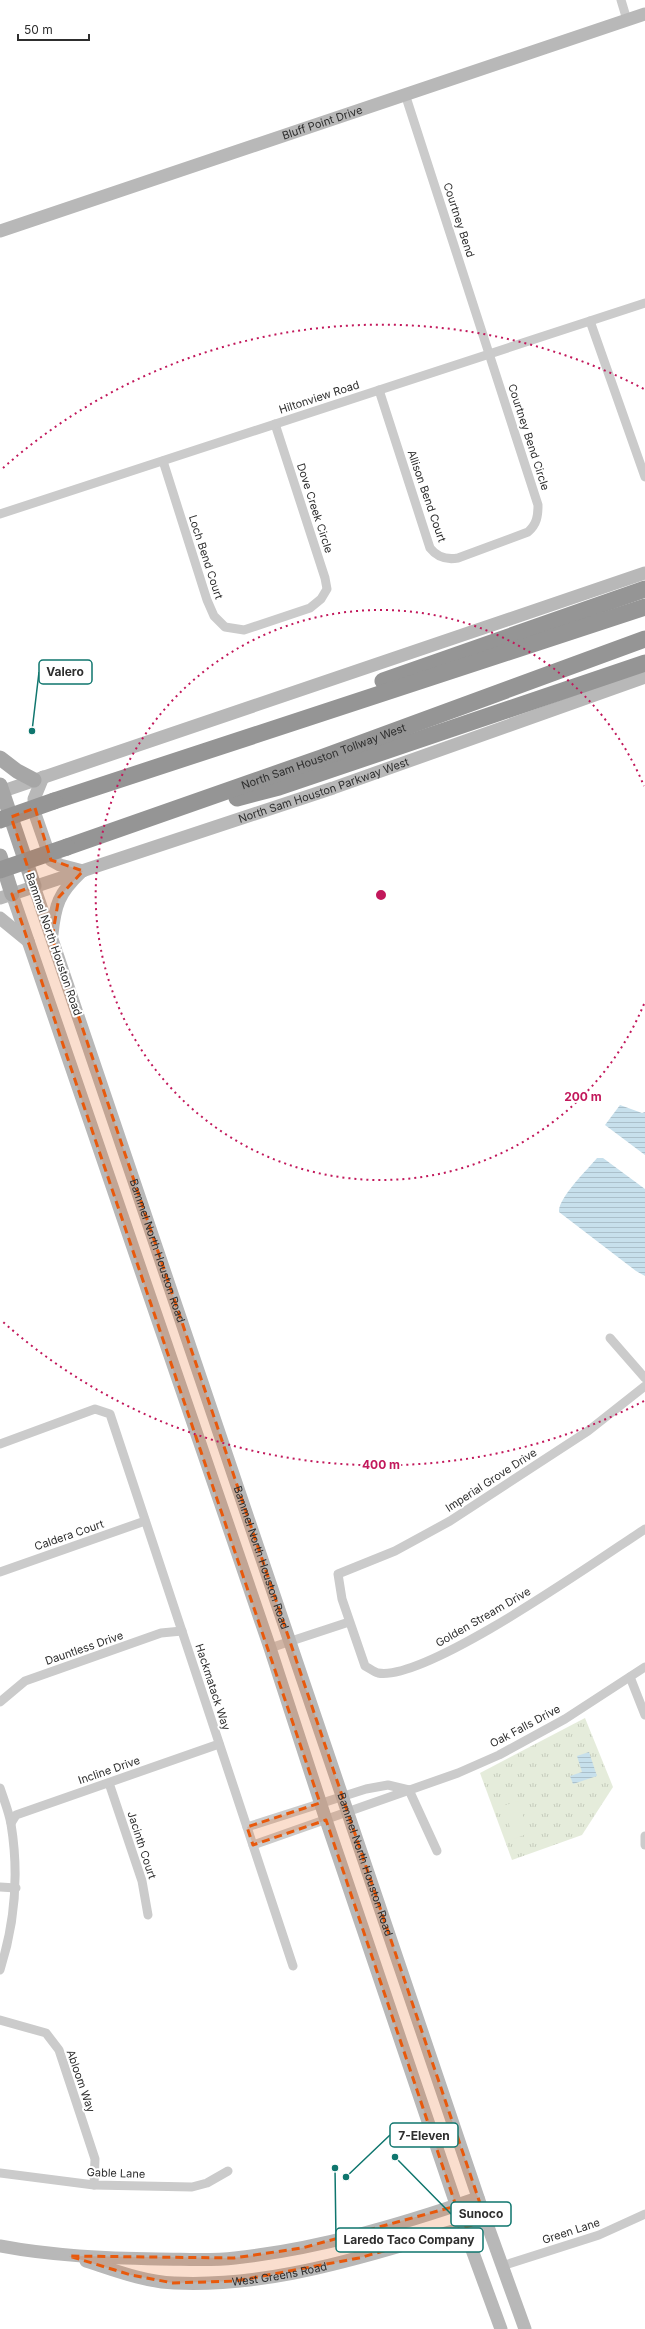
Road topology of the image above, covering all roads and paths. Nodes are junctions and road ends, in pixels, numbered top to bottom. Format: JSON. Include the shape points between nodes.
{"nodes":[{"id":1,"x":621,"y":0,"type":"edge"},
{"id":2,"x":645,"y":14,"type":"edge"},
{"id":3,"x":628,"y":20,"type":"junction"},
{"id":4,"x":405,"y":94,"type":"junction"},
{"id":5,"x":0,"y":231,"type":"edge"},
{"id":6,"x":645,"y":303,"type":"edge"},
{"id":7,"x":590,"y":321,"type":"junction"},
{"id":8,"x":489,"y":354,"type":"junction"},
{"id":9,"x":379,"y":390,"type":"junction"},
{"id":10,"x":275,"y":424,"type":"junction"},
{"id":11,"x":164,"y":461,"type":"junction"},
{"id":12,"x":645,"y":478,"type":"edge"},
{"id":13,"x":0,"y":514,"type":"edge"},
{"id":14,"x":534,"y":527,"type":"joint"},
{"id":15,"x":645,"y":573,"type":"edge"},
{"id":16,"x":645,"y":589,"type":"edge"},
{"id":17,"x":321,"y":599,"type":"joint"},
{"id":18,"x":645,"y":607,"type":"edge"},
{"id":19,"x":645,"y":640,"type":"edge"},
{"id":20,"x":645,"y":663,"type":"edge"},
{"id":21,"x":645,"y":677,"type":"edge"},
{"id":22,"x":206,"y":751,"type":"junction"},
{"id":23,"x":0,"y":758,"type":"edge"},
{"id":24,"x":38,"y":779,"type":"junction"},
{"id":25,"x":1,"y":789,"type":"edge"},
{"id":26,"x":0,"y":820,"type":"edge"},
{"id":27,"x":111,"y":832,"type":"junction"},
{"id":28,"x":0,"y":856,"type":"edge"},
{"id":29,"x":0,"y":870,"type":"edge"},
{"id":30,"x":83,"y":870,"type":"junction"},
{"id":31,"x":34,"y":886,"type":"junction"},
{"id":32,"x":6,"y":896,"type":"edge"},
{"id":33,"x":0,"y":918,"type":"edge"},
{"id":34,"x":52,"y":938,"type":"junction"},
{"id":35,"x":29,"y":942,"type":"junction"},
{"id":36,"x":141,"y":1201,"type":"junction"},
{"id":37,"x":119,"y":1208,"type":"junction"},
{"id":38,"x":610,"y":1338,"type":"dead end"},
{"id":39,"x":645,"y":1378,"type":"edge"},
{"id":40,"x":202,"y":1380,"type":"junction"},
{"id":41,"x":180,"y":1385,"type":"junction"},
{"id":42,"x":645,"y":1386,"type":"edge"},
{"id":43,"x":0,"y":1444,"type":"edge"},
{"id":44,"x":145,"y":1521,"type":"junction"},
{"id":45,"x":645,"y":1529,"type":"edge"},
{"id":46,"x":0,"y":1572,"type":"edge"},
{"id":47,"x":338,"y":1574,"type":"joint"},
{"id":48,"x":349,"y":1622,"type":"junction"},
{"id":49,"x":182,"y":1631,"type":"junction"},
{"id":50,"x":291,"y":1641,"type":"junction"},
{"id":51,"x":270,"y":1648,"type":"junction"},
{"id":52,"x":645,"y":1668,"type":"edge"},
{"id":53,"x":630,"y":1676,"type":"junction"},
{"id":54,"x":0,"y":1702,"type":"edge"},
{"id":55,"x":645,"y":1715,"type":"edge"},
{"id":56,"x":219,"y":1744,"type":"junction"},
{"id":57,"x":109,"y":1783,"type":"junction"},
{"id":58,"x":0,"y":1788,"type":"edge"},
{"id":59,"x":409,"y":1790,"type":"junction"},
{"id":60,"x":343,"y":1796,"type":"junction"},
{"id":61,"x":320,"y":1803,"type":"junction"},
{"id":62,"x":349,"y":1812,"type":"junction"},
{"id":63,"x":326,"y":1820,"type":"junction"},
{"id":64,"x":11,"y":1823,"type":"junction"},
{"id":65,"x":247,"y":1827,"type":"junction"},
{"id":66,"x":645,"y":1836,"type":"edge"},
{"id":67,"x":253,"y":1845,"type":"junction"},
{"id":68,"x":645,"y":1845,"type":"edge"},
{"id":69,"x":437,"y":1851,"type":"dead end"},
{"id":70,"x":0,"y":1887,"type":"edge"},
{"id":71,"x":16,"y":1888,"type":"junction"},
{"id":72,"x":148,"y":1915,"type":"dead end"},
{"id":73,"x":293,"y":1966,"type":"dead end"},
{"id":74,"x":0,"y":1970,"type":"edge"},
{"id":75,"x":415,"y":2013,"type":"junction"},
{"id":76,"x":0,"y":2020,"type":"edge"},
{"id":77,"x":393,"y":2020,"type":"junction"},
{"id":78,"x":0,"y":2172,"type":"edge"},
{"id":79,"x":228,"y":2172,"type":"dead end"},
{"id":80,"x":94,"y":2185,"type":"junction"},
{"id":81,"x":478,"y":2198,"type":"junction"},
{"id":82,"x":456,"y":2206,"type":"junction"},
{"id":83,"x":645,"y":2214,"type":"edge"},
{"id":84,"x":486,"y":2220,"type":"junction"},
{"id":85,"x":464,"y":2228,"type":"junction"},
{"id":86,"x":0,"y":2246,"type":"edge"},
{"id":87,"x":302,"y":2248,"type":"junction"},
{"id":88,"x":69,"y":2256,"type":"junction"},
{"id":89,"x":502,"y":2266,"type":"junction"},
{"id":90,"x":304,"y":2271,"type":"junction"},
{"id":91,"x":501,"y":2329,"type":"edge"},
{"id":92,"x":525,"y":2329,"type":"edge"}],
"edges":[{"from":1,"to":3,"type":"street"},
{"from":2,"to":3,"type":"main road","name":"Bluff Point Drive"},
{"from":3,"to":4,"type":"main road","name":"Bluff Point Drive"},
{"from":4,"to":5,"type":"main road","name":"Bluff Point Drive"},
{"from":4,"to":8,"type":"street","name":"Courtney Bend"},
{"from":6,"to":7,"type":"street","name":"Hiltonview Road"},
{"from":7,"to":8,"type":"street","name":"Hiltonview Road"},
{"from":7,"to":12,"type":"street"},
{"from":8,"to":9,"type":"street","name":"Hiltonview Road"},
{"from":8,"to":14,"type":"street","name":"Courtney Bend Circle","via":[[538,504],[538,516]]},
{"from":9,"to":10,"type":"street","name":"Hiltonview Road"},
{"from":9,"to":14,"type":"street","name":"Allison Bend Court","via":[[430,548],[435,554],[450,559],[458,558],[528,532]]},
{"from":10,"to":11,"type":"street","name":"Hiltonview Road"},
{"from":10,"to":17,"type":"street","name":"Dove Creek Circle","via":[[325,578],[327,589]]},
{"from":11,"to":13,"type":"street","name":"Hiltonview Road"},
{"from":11,"to":17,"type":"street","name":"Loch Bend Court","via":[[206,600],[214,616],[225,627],[244,630],[310,608]]},
{"from":15,"to":24,"type":"main road"},
{"from":16,"to":22,"type":"highway","via":[[344,695],[266,724]]},
{"from":18,"to":22,"type":"highway"},
{"from":19,"to":27,"type":"highway","name":"North Sam Houston Tollway West"},
{"from":20,"to":27,"type":"highway","via":[[279,787]]},
{"from":21,"to":30,"type":"main road","name":"North Sam Houston Parkway West","via":[[333,788]]},
{"from":22,"to":26,"type":"highway","bridge":true},
{"from":23,"to":24,"type":"main road","via":[[17,772]]},
{"from":24,"to":25,"type":"main road"},
{"from":24,"to":30,"type":"main road","via":[[34,799],[35,814],[51,860],[60,865]]},
{"from":25,"to":31,"type":"main road","name":"Bammel North Houston Road"},
{"from":27,"to":29,"type":"highway","name":"North Sam Houston Tollway West","bridge":true},
{"from":28,"to":32,"type":"main road","name":"Bammel North Houston Road"},
{"from":30,"to":31,"type":"main road","name":"North Sam Houston Parkway West"},
{"from":30,"to":34,"type":"main road","via":[[66,886],[59,897]]},
{"from":31,"to":32,"type":"main road","name":"North Sam Houston Parkway West"},
{"from":31,"to":34,"type":"main road","name":"Bammel North Houston Road"},
{"from":32,"to":35,"type":"main road","name":"Bammel North Houston Road"},
{"from":33,"to":35,"type":"main road"},
{"from":34,"to":36,"type":"main road","name":"Bammel North Houston Road"},
{"from":35,"to":37,"type":"main road","name":"Bammel North Houston Road"},
{"from":36,"to":37,"type":"main road"},
{"from":36,"to":40,"type":"main road","name":"Bammel North Houston Road"},
{"from":37,"to":41,"type":"main road","name":"Bammel North Houston Road"},
{"from":38,"to":39,"type":"street"},
{"from":40,"to":41,"type":"main road"},
{"from":40,"to":50,"type":"main road","name":"Bammel North Houston Road"},
{"from":41,"to":51,"type":"main road","name":"Bammel North Houston Road"},
{"from":42,"to":47,"type":"street","name":"Imperial Grove Drive","via":[[588,1431],[450,1521],[394,1551]]},
{"from":43,"to":44,"type":"street","name":"Hackmatack Way","via":[[95,1409],[110,1414]]},
{"from":44,"to":46,"type":"street","name":"Caldera Court"},
{"from":44,"to":49,"type":"street","name":"Hackmatack Way"},
{"from":45,"to":48,"type":"street","name":"Golden Stream Drive","via":[[479,1635],[417,1665],[385,1673],[377,1673],[365,1666]]},
{"from":47,"to":48,"type":"street","name":"Golden Stream Drive"},
{"from":48,"to":50,"type":"street"},
{"from":49,"to":54,"type":"street","name":"Dauntless Drive","via":[[161,1633],[25,1681]]},
{"from":49,"to":56,"type":"street","name":"Hackmatack Way"},
{"from":50,"to":51,"type":"street"},
{"from":50,"to":60,"type":"main road","name":"Bammel North Houston Road"},
{"from":51,"to":61,"type":"main road","name":"Bammel North Houston Road"},
{"from":52,"to":53,"type":"street","name":"Oak Falls Drive"},
{"from":53,"to":55,"type":"street"},
{"from":53,"to":59,"type":"street","name":"Oak Falls Drive","via":[[532,1738],[458,1773]]},
{"from":56,"to":57,"type":"street","name":"Incline Drive"},
{"from":56,"to":65,"type":"street","name":"Hackmatack Way"},
{"from":57,"to":64,"type":"street","name":"Incline Drive","via":[[16,1815]]},
{"from":57,"to":72,"type":"street","name":"Jacinth Court","via":[[142,1881]]},
{"from":58,"to":64,"type":"street"},
{"from":59,"to":60,"type":"street","via":[[388,1785]]},
{"from":59,"to":62,"type":"street","name":"Oak Falls Drive"},
{"from":59,"to":69,"type":"street"},
{"from":60,"to":61,"type":"street"},
{"from":60,"to":62,"type":"main road","name":"Bammel North Houston Road"},
{"from":61,"to":63,"type":"main road","name":"Bammel North Houston Road"},
{"from":61,"to":65,"type":"street"},
{"from":62,"to":63,"type":"street","name":"Oak Falls Drive"},
{"from":62,"to":75,"type":"main road","name":"Bammel North Houston Road"},
{"from":63,"to":67,"type":"street","name":"Oak Falls Drive"},
{"from":63,"to":77,"type":"main road","name":"Bammel North Houston Road"},
{"from":64,"to":71,"type":"street"},
{"from":65,"to":67,"type":"street","name":"Hackmatack Way"},
{"from":66,"to":68,"type":"street"},
{"from":67,"to":73,"type":"street","name":"Hackmatack Way"},
{"from":70,"to":71,"type":"street"},
{"from":71,"to":74,"type":"street","via":[[8,1946]]},
{"from":75,"to":77,"type":"main road"},
{"from":75,"to":81,"type":"main road","name":"Bammel North Houston Road"},
{"from":76,"to":80,"type":"street","name":"Abloom Way","via":[[46,2033],[58,2050],[94,2160]]},
{"from":77,"to":82,"type":"main road","name":"Bammel North Houston Road"},
{"from":78,"to":80,"type":"street","name":"Gable Lane"},
{"from":79,"to":80,"type":"street","name":"Gable Lane","via":[[208,2183],[192,2187]]},
{"from":81,"to":82,"type":"main road","name":"West Greens Road"},
{"from":81,"to":84,"type":"main road","name":"Bammel North Houston Road"},
{"from":82,"to":85,"type":"main road","name":"Bammel North Houston Road"},
{"from":82,"to":87,"type":"main road","name":"West Greens Road"},
{"from":83,"to":89,"type":"street","name":"Green Lane","via":[[599,2235]]},
{"from":84,"to":85,"type":"main road","name":"West Greens Road"},
{"from":84,"to":89,"type":"main road","name":"Bammel North Houston Road"},
{"from":85,"to":90,"type":"main road","name":"West Greens Road"},
{"from":85,"to":91,"type":"main road","name":"Bammel North Houston Road"},
{"from":86,"to":88,"type":"main road","name":"West Greens Road"},
{"from":87,"to":88,"type":"main road","name":"West Greens Road","via":[[234,2258],[197,2260]]},
{"from":87,"to":90,"type":"main road"},
{"from":88,"to":90,"type":"main road","name":"West Greens Road","via":[[131,2275],[174,2283],[236,2281]]},
{"from":89,"to":92,"type":"main road","name":"Bammel North Houston Road"}]}
